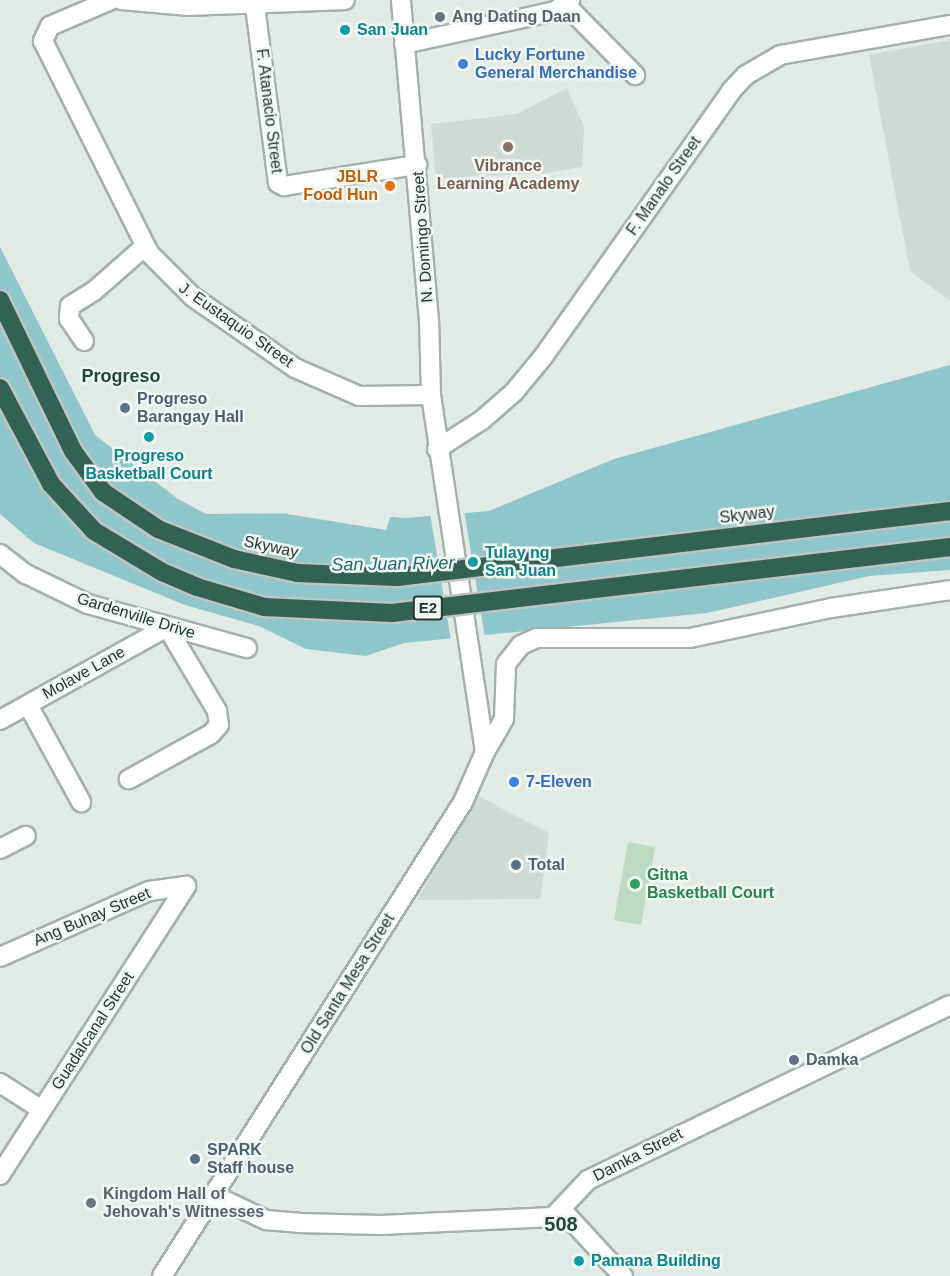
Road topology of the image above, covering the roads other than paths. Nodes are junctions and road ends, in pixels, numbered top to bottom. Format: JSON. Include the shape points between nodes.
{"nodes":[{"id":1,"x":111,"y":0,"type":"edge"},
{"id":2,"x":121,"y":0,"type":"edge"},
{"id":3,"x":345,"y":0,"type":"edge"},
{"id":4,"x":401,"y":0,"type":"edge"},
{"id":5,"x":567,"y":2,"type":"edge"},
{"id":6,"x":188,"y":3,"type":"edge"},
{"id":7,"x":255,"y":6,"type":"junction"},
{"id":8,"x":950,"y":25,"type":"edge"},
{"id":9,"x":404,"y":44,"type":"junction"},
{"id":10,"x":635,"y":75,"type":"dead end"},
{"id":11,"x":417,"y":165,"type":"junction"},
{"id":12,"x":144,"y":247,"type":"junction"},
{"id":13,"x":0,"y":300,"type":"edge"},
{"id":14,"x":84,"y":341,"type":"dead end"},
{"id":15,"x":0,"y":388,"type":"edge"},
{"id":16,"x":431,"y":395,"type":"junction"},
{"id":17,"x":437,"y":449,"type":"junction"},
{"id":18,"x":950,"y":511,"type":"edge"},
{"id":19,"x":950,"y":547,"type":"edge"},
{"id":20,"x":0,"y":554,"type":"edge"},
{"id":21,"x":950,"y":590,"type":"edge"},
{"id":22,"x":167,"y":627,"type":"junction"},
{"id":23,"x":247,"y":648,"type":"dead end"},
{"id":24,"x":28,"y":705,"type":"junction"},
{"id":25,"x":0,"y":720,"type":"edge"},
{"id":26,"x":485,"y":752,"type":"junction"},
{"id":27,"x":129,"y":779,"type":"dead end"},
{"id":28,"x":81,"y":802,"type":"dead end"},
{"id":29,"x":26,"y":836,"type":"dead end"},
{"id":30,"x":0,"y":849,"type":"edge"},
{"id":31,"x":186,"y":886,"type":"joint"},
{"id":32,"x":0,"y":957,"type":"edge"},
{"id":33,"x":950,"y":1005,"type":"edge"},
{"id":34,"x":0,"y":1083,"type":"edge"},
{"id":35,"x":42,"y":1110,"type":"junction"},
{"id":36,"x":0,"y":1175,"type":"edge"},
{"id":37,"x":213,"y":1195,"type":"junction"},
{"id":38,"x":562,"y":1210,"type":"junction"},
{"id":39,"x":162,"y":1276,"type":"edge"},
{"id":40,"x":622,"y":1276,"type":"edge"}],
"edges":[{"from":1,"to":12,"type":"street","name":"J. Eustaquio Street","via":[[50,26],[43,35],[44,47]]},
{"from":2,"to":6,"type":"street"},
{"from":3,"to":7,"type":"street"},
{"from":4,"to":9,"type":"street","name":"N. Domingo Street"},
{"from":5,"to":9,"type":"street","via":[[555,10]]},
{"from":5,"to":10,"type":"street"},
{"from":6,"to":7,"type":"street"},
{"from":7,"to":11,"type":"street","name":"F. Atanacio Street","via":[[278,183],[284,186]]},
{"from":8,"to":17,"type":"street","name":"F. Manalo Street","via":[[780,55],[746,75],[724,99],[536,366],[482,420]]},
{"from":9,"to":11,"type":"street","name":"N. Domingo Street"},
{"from":11,"to":16,"type":"street","name":"N. Domingo Street"},
{"from":12,"to":14,"type":"street","via":[[94,291],[70,306],[69,319]]},
{"from":12,"to":16,"type":"street","name":"J. Eustaquio Street","via":[[193,297],[296,368],[359,396]]},
{"from":13,"to":18,"type":"highway","name":"Skyway","number":"E2","bridge":true,"via":[[68,442],[103,492],[158,529],[245,561],[309,574],[396,576]]},
{"from":15,"to":19,"type":"highway","number":"E2","bridge":true,"via":[[51,484],[94,531],[134,558],[180,580],[264,607],[392,613]]},
{"from":16,"to":17,"type":"street","name":"N. Domingo Street"},
{"from":17,"to":26,"type":"street","name":"N. Domingo Street","bridge":true},
{"from":20,"to":22,"type":"street","name":"Gardenville Drive","via":[[26,574],[88,604]]},
{"from":21,"to":26,"type":"street","name":"Old Santa Mesa Street","via":[[831,608],[690,638],[537,638],[520,645],[506,664],[504,719]]},
{"from":22,"to":23,"type":"street","name":"Gardenville Drive"},
{"from":22,"to":24,"type":"street","name":"Molave Lane"},
{"from":22,"to":27,"type":"street","via":[[217,711],[219,724],[211,734]]},
{"from":24,"to":25,"type":"street","name":"Molave Lane"},
{"from":24,"to":28,"type":"street"},
{"from":26,"to":37,"type":"street","name":"Old Santa Mesa Street","via":[[463,802]]},
{"from":29,"to":30,"type":"street"},
{"from":31,"to":32,"type":"street","name":"Ang Buhay Street","via":[[149,891]]},
{"from":31,"to":35,"type":"street","name":"Guadalcanal Street"},
{"from":33,"to":38,"type":"street","name":"Damka Street","via":[[588,1180]]},
{"from":34,"to":35,"type":"street"},
{"from":35,"to":36,"type":"street","name":"Guadalcanal Street"},
{"from":37,"to":38,"type":"street","name":"Damka Street","via":[[266,1220],[298,1223],[537,1220]]},
{"from":37,"to":39,"type":"street","name":"Old Santa Mesa Street"},
{"from":38,"to":40,"type":"street"}]}
